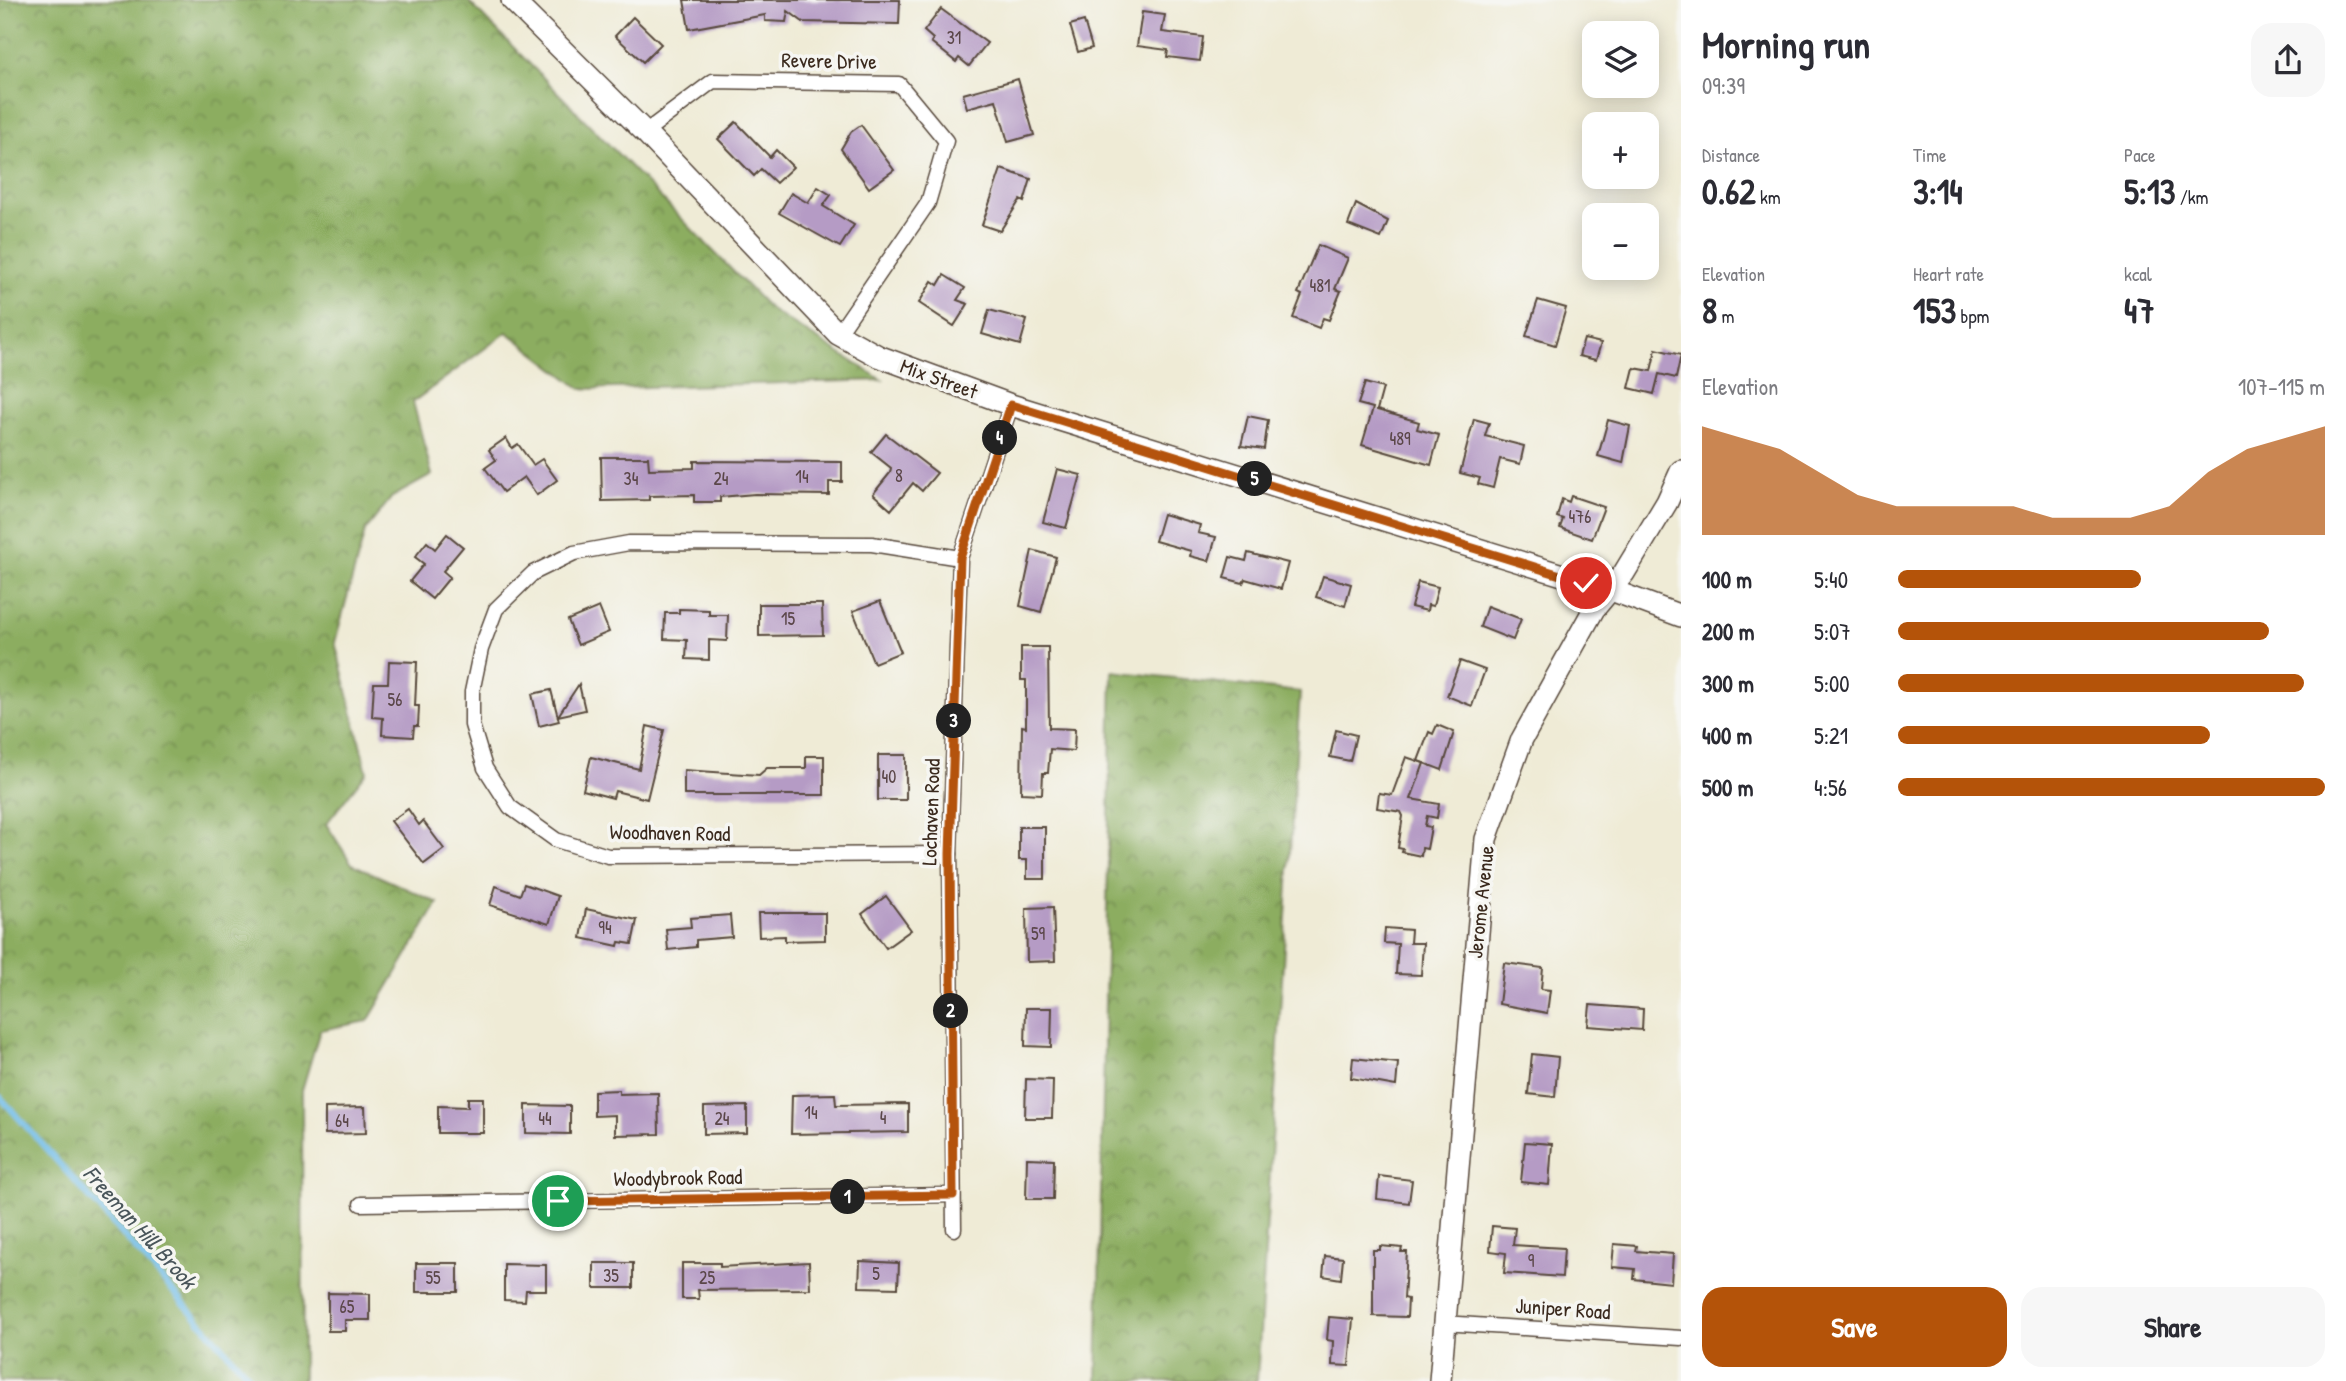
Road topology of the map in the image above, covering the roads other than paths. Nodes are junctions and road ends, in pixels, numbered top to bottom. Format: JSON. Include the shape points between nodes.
{"nodes":[{"id":1,"x":512,"y":0,"type":"edge"},
{"id":2,"x":645,"y":132,"type":"junction"},
{"id":3,"x":838,"y":334,"type":"junction"},
{"id":4,"x":1011,"y":405,"type":"junction"},
{"id":5,"x":1681,"y":471,"type":"edge"},
{"id":6,"x":960,"y":558,"type":"junction"},
{"id":7,"x":1611,"y":590,"type":"junction"},
{"id":8,"x":1681,"y":616,"type":"edge"},
{"id":9,"x":950,"y":854,"type":"junction"},
{"id":10,"x":953,"y":1195,"type":"junction"},
{"id":11,"x":360,"y":1204,"type":"dead end"},
{"id":12,"x":954,"y":1228,"type":"dead end"},
{"id":13,"x":1443,"y":1323,"type":"junction"},
{"id":14,"x":1681,"y":1338,"type":"edge"},
{"id":15,"x":1440,"y":1381,"type":"edge"}],
"edges":[{"from":1,"to":2,"type":"main road","name":"Mix Street"},
{"from":2,"to":3,"type":"main road","name":"Mix Street"},
{"from":2,"to":3,"type":"street","name":"Revere Drive","via":[[713,81],[899,83],[946,141],[928,203]]},
{"from":3,"to":4,"type":"main road","name":"Mix Street","via":[[878,356]]},
{"from":4,"to":6,"type":"street","name":"Lochaven Road"},
{"from":4,"to":7,"type":"main road","name":"Mix Street"},
{"from":5,"to":7,"type":"main road","name":"Jerome Avenue","via":[[1667,502]]},
{"from":6,"to":9,"type":"street","name":"Lochaven Road"},
{"from":6,"to":9,"type":"street","name":"Woodhaven Road","via":[[872,544],[629,543],[574,553],[533,573],[496,609],[472,692],[472,725],[485,768],[510,807],[556,840],[608,856]]},
{"from":7,"to":8,"type":"main road","name":"Mix Street"},
{"from":7,"to":13,"type":"main road","name":"Jerome Avenue","via":[[1594,609],[1522,739],[1486,839]]},
{"from":9,"to":10,"type":"street","name":"Lochaven Road"},
{"from":10,"to":11,"type":"street","name":"Woodybrook Road"},
{"from":10,"to":12,"type":"street","name":"Lochaven Road"},
{"from":13,"to":14,"type":"street","name":"Juniper Road"},
{"from":13,"to":15,"type":"main road","name":"Jerome Avenue"}]}
